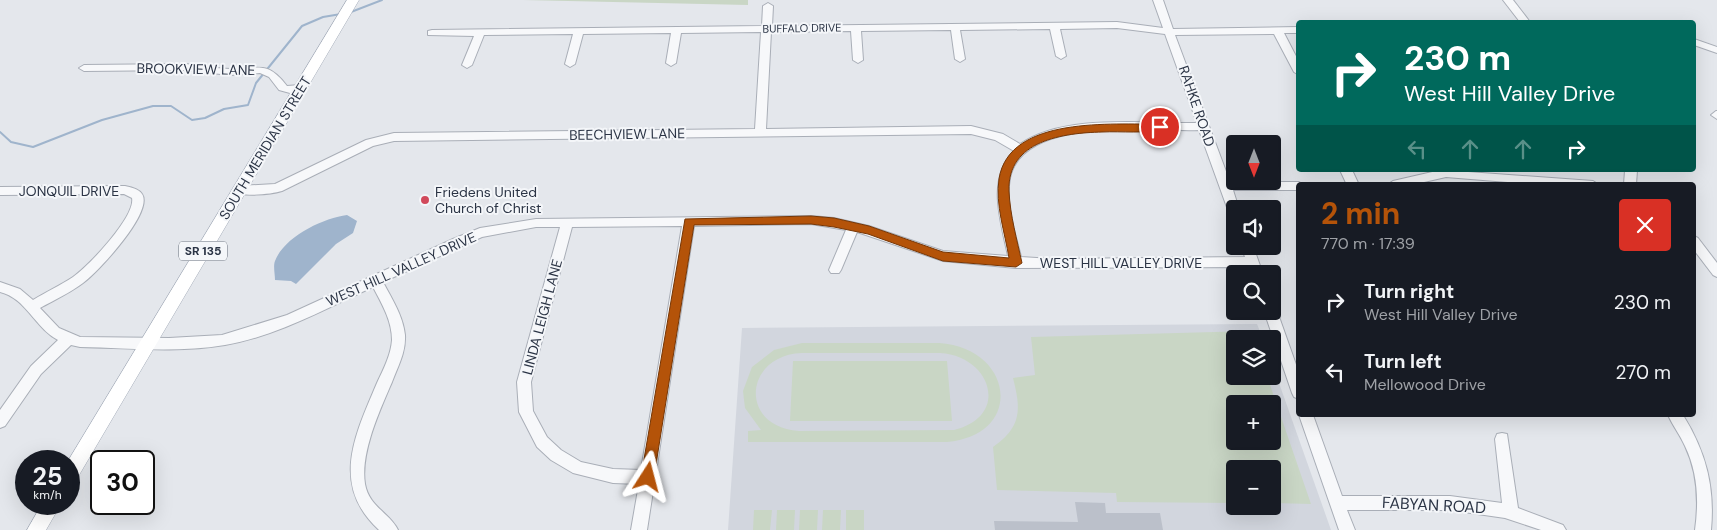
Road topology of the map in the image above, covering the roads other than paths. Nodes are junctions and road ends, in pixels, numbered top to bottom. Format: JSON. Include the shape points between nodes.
{"nodes":[{"id":1,"x":353,"y":0,"type":"edge"},
{"id":2,"x":1158,"y":0,"type":"edge"},
{"id":3,"x":1508,"y":0,"type":"edge"},
{"id":4,"x":768,"y":6,"type":"dead end"},
{"id":5,"x":1523,"y":20,"type":"edge"},
{"id":6,"x":1054,"y":25,"type":"junction"},
{"id":7,"x":955,"y":27,"type":"junction"},
{"id":8,"x":856,"y":28,"type":"junction"},
{"id":9,"x":767,"y":29,"type":"junction"},
{"id":10,"x":677,"y":30,"type":"junction"},
{"id":11,"x":1278,"y":30,"type":"junction"},
{"id":12,"x":1296,"y":30,"type":"edge"},
{"id":13,"x":579,"y":31,"type":"junction"},
{"id":14,"x":480,"y":32,"type":"junction"},
{"id":15,"x":1171,"y":32,"type":"junction"},
{"id":16,"x":432,"y":33,"type":"dead end"},
{"id":17,"x":1696,"y":43,"type":"edge"},
{"id":18,"x":1717,"y":50,"type":"edge"},
{"id":19,"x":1061,"y":56,"type":"dead end"},
{"id":20,"x":960,"y":59,"type":"dead end"},
{"id":21,"x":858,"y":60,"type":"dead end"},
{"id":22,"x":671,"y":63,"type":"dead end"},
{"id":23,"x":570,"y":64,"type":"dead end"},
{"id":24,"x":467,"y":65,"type":"dead end"},
{"id":25,"x":1296,"y":66,"type":"edge"},
{"id":26,"x":84,"y":68,"type":"dead end"},
{"id":27,"x":300,"y":88,"type":"junction"},
{"id":28,"x":1204,"y":126,"type":"junction"},
{"id":29,"x":760,"y":133,"type":"junction"},
{"id":30,"x":1021,"y":150,"type":"junction"},
{"id":31,"x":1488,"y":173,"type":"edge"},
{"id":32,"x":1407,"y":182,"type":"edge"},
{"id":33,"x":1534,"y":182,"type":"edge"},
{"id":34,"x":1225,"y":186,"type":"junction"},
{"id":35,"x":1296,"y":186,"type":"edge"},
{"id":36,"x":239,"y":190,"type":"junction"},
{"id":37,"x":0,"y":191,"type":"edge"},
{"id":38,"x":1230,"y":200,"type":"edge"},
{"id":39,"x":689,"y":222,"type":"junction"},
{"id":40,"x":567,"y":223,"type":"junction"},
{"id":41,"x":853,"y":227,"type":"junction"},
{"id":42,"x":1696,"y":244,"type":"edge"},
{"id":43,"x":1016,"y":263,"type":"junction"},
{"id":44,"x":1226,"y":267,"type":"edge"},
{"id":45,"x":836,"y":270,"type":"dead end"},
{"id":46,"x":1717,"y":272,"type":"edge"},
{"id":47,"x":376,"y":280,"type":"junction"},
{"id":48,"x":0,"y":288,"type":"edge"},
{"id":49,"x":32,"y":307,"type":"junction"},
{"id":50,"x":1273,"y":320,"type":"edge"},
{"id":51,"x":68,"y":339,"type":"junction"},
{"id":52,"x":148,"y":342,"type":"junction"},
{"id":53,"x":1296,"y":385,"type":"edge"},
{"id":54,"x":1307,"y":417,"type":"edge"},
{"id":55,"x":1676,"y":417,"type":"edge"},
{"id":56,"x":0,"y":422,"type":"edge"},
{"id":57,"x":1502,"y":439,"type":"dead end"},
{"id":58,"x":80,"y":457,"type":"edge"},
{"id":59,"x":648,"y":477,"type":"junction"},
{"id":60,"x":1711,"y":491,"type":"edge"},
{"id":61,"x":1337,"y":502,"type":"junction"},
{"id":62,"x":1510,"y":512,"type":"junction"},
{"id":63,"x":45,"y":515,"type":"edge"},
{"id":64,"x":36,"y":530,"type":"edge"},
{"id":65,"x":390,"y":530,"type":"edge"},
{"id":66,"x":639,"y":530,"type":"edge"},
{"id":67,"x":1347,"y":530,"type":"edge"},
{"id":68,"x":1558,"y":530,"type":"edge"},
{"id":69,"x":1703,"y":530,"type":"edge"}],
"edges":[{"from":1,"to":27,"type":"main road","name":"SOUTH MERIDIAN STREET","number":"SR 135"},
{"from":2,"to":15,"type":"street","name":"RAHKE ROAD"},
{"from":3,"to":5,"type":"street"},
{"from":4,"to":9,"type":"street"},
{"from":6,"to":7,"type":"street","name":"BUFFALO DRIVE"},
{"from":6,"to":15,"type":"street","name":"BUFFALO DRIVE","via":[[1117,25]]},
{"from":6,"to":19,"type":"street"},
{"from":7,"to":8,"type":"street","name":"BUFFALO DRIVE"},
{"from":7,"to":20,"type":"street"},
{"from":8,"to":9,"type":"street","name":"BUFFALO DRIVE"},
{"from":8,"to":21,"type":"street"},
{"from":9,"to":10,"type":"street","name":"BUFFALO DRIVE"},
{"from":9,"to":29,"type":"street"},
{"from":10,"to":13,"type":"street","name":"BUFFALO DRIVE"},
{"from":10,"to":22,"type":"street"},
{"from":11,"to":12,"type":"street","name":"BUFFALO DRIVE"},
{"from":11,"to":15,"type":"street","name":"BUFFALO DRIVE"},
{"from":11,"to":25,"type":"street"},
{"from":13,"to":14,"type":"street","name":"BUFFALO DRIVE"},
{"from":13,"to":23,"type":"street"},
{"from":14,"to":16,"type":"street","name":"BUFFALO DRIVE"},
{"from":14,"to":24,"type":"street"},
{"from":15,"to":28,"type":"street","name":"RAHKE ROAD"},
{"from":17,"to":18,"type":"street"},
{"from":26,"to":27,"type":"street","name":"BROOKVIEW LANE","via":[[184,67],[230,72],[264,71],[275,76],[283,88]]},
{"from":27,"to":36,"type":"main road","name":"SOUTH MERIDIAN STREET","number":"SR 135"},
{"from":28,"to":30,"type":"street","via":[[1069,130],[1044,136]]},
{"from":28,"to":34,"type":"street","name":"RAHKE ROAD"},
{"from":29,"to":30,"type":"street","name":"BEECHVIEW LANE","via":[[971,130],[999,137]]},
{"from":29,"to":36,"type":"street","name":"BEECHVIEW LANE","via":[[394,137],[370,143],[278,188]]},
{"from":30,"to":43,"type":"street","via":[[1010,163],[1003,192]]},
{"from":31,"to":32,"type":"street","via":[[1446,174]]},
{"from":31,"to":33,"type":"street"},
{"from":34,"to":35,"type":"street"},
{"from":34,"to":38,"type":"street","name":"RAHKE ROAD"},
{"from":36,"to":52,"type":"main road","name":"SOUTH MERIDIAN STREET","number":"SR 135"},
{"from":37,"to":49,"type":"street","name":"JONQUIL DRIVE","via":[[125,190],[137,195],[139,203],[135,213],[102,259],[78,280]]},
{"from":39,"to":40,"type":"street","name":"WEST HILL VALLEY DRIVE"},
{"from":39,"to":41,"type":"street","name":"WEST HILL VALLEY DRIVE","via":[[811,220]]},
{"from":39,"to":59,"type":"street"},
{"from":40,"to":47,"type":"street","name":"WEST HILL VALLEY DRIVE","via":[[512,226],[480,234]]},
{"from":40,"to":59,"type":"street","name":"LINDA LEIGH LANE","via":[[524,382],[526,412],[542,442],[578,468],[614,476]]},
{"from":41,"to":43,"type":"street","name":"WEST HILL VALLEY DRIVE","via":[[943,256]]},
{"from":41,"to":45,"type":"street"},
{"from":42,"to":46,"type":"street"},
{"from":43,"to":44,"type":"street","name":"WEST HILL VALLEY DRIVE"},
{"from":47,"to":52,"type":"street","name":"WEST HILL VALLEY DRIVE","via":[[265,329],[222,340]]},
{"from":47,"to":65,"type":"street","via":[[398,325],[400,338],[359,452],[357,477],[362,497],[375,517]]},
{"from":48,"to":49,"type":"street","via":[[19,295]]},
{"from":49,"to":51,"type":"street","via":[[52,330]]},
{"from":50,"to":53,"type":"street"},
{"from":51,"to":52,"type":"street","name":"WEST HILL VALLEY DRIVE","via":[[80,342]]},
{"from":51,"to":56,"type":"street","via":[[36,370]]},
{"from":52,"to":58,"type":"main road","name":"SOUTH MERIDIAN STREET","number":"SR 135"},
{"from":54,"to":61,"type":"street"},
{"from":55,"to":60,"type":"street"},
{"from":57,"to":62,"type":"street"},
{"from":59,"to":66,"type":"street"},
{"from":60,"to":69,"type":"street"},
{"from":61,"to":62,"type":"street","name":"FABYAN ROAD","via":[[1450,503]]},
{"from":61,"to":67,"type":"street"},
{"from":62,"to":68,"type":"street","name":"FABYAN ROAD"},
{"from":63,"to":64,"type":"main road"}]}
